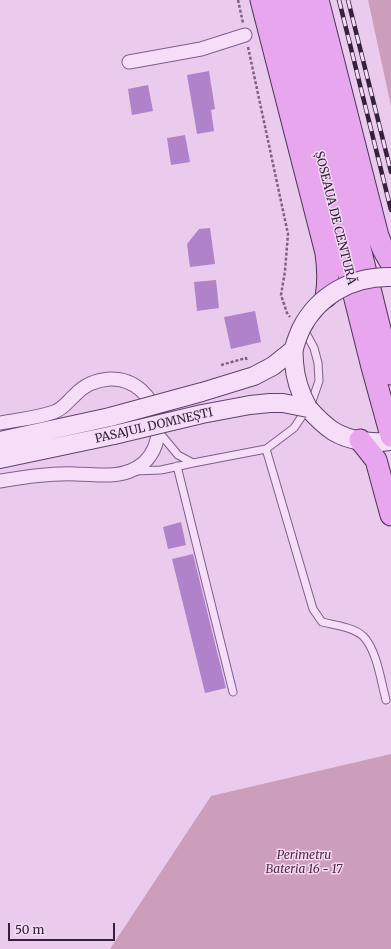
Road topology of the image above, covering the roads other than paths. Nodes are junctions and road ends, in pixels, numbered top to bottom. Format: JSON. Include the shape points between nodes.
{"nodes":[{"id":1,"x":261,"y":0,"type":"edge"},
{"id":2,"x":280,"y":0,"type":"edge"},
{"id":3,"x":298,"y":0,"type":"edge"},
{"id":4,"x":318,"y":0,"type":"edge"},
{"id":5,"x":245,"y":35,"type":"road end"},
{"id":6,"x":129,"y":62,"type":"dead end"},
{"id":7,"x":390,"y":266,"type":"edge"},
{"id":8,"x":326,"y":297,"type":"junction"},
{"id":9,"x":307,"y":335,"type":"road end"},
{"id":10,"x":293,"y":350,"type":"junction"},
{"id":11,"x":391,"y":374,"type":"edge"},
{"id":12,"x":308,"y":408,"type":"junction"},
{"id":13,"x":0,"y":423,"type":"edge"},
{"id":14,"x":158,"y":431,"type":"junction"},
{"id":15,"x":391,"y":436,"type":"edge"},
{"id":16,"x":360,"y":440,"type":"junction"},
{"id":17,"x":0,"y":441,"type":"edge"},
{"id":18,"x":391,"y":441,"type":"edge"},
{"id":19,"x":266,"y":448,"type":"junction"},
{"id":20,"x":0,"y":458,"type":"edge"},
{"id":21,"x":193,"y":463,"type":"junction"},
{"id":22,"x":177,"y":466,"type":"junction"},
{"id":23,"x":130,"y":471,"type":"junction"},
{"id":24,"x":0,"y":481,"type":"edge"},
{"id":25,"x":391,"y":516,"type":"edge"},
{"id":26,"x":233,"y":692,"type":"dead end"},
{"id":27,"x":386,"y":700,"type":"dead end"}],
"edges":[{"from":1,"to":8,"type":"main road","via":[[326,253]]},
{"from":2,"to":15,"type":"main road","name":"ȘOSEAUA DE CENTURĂ"},
{"from":3,"to":11,"type":"main road","name":"ȘOSEAUA DE CENTURĂ"},
{"from":4,"to":7,"type":"main road","via":[[378,236]]},
{"from":5,"to":6,"type":"street","via":[[201,49]]},
{"from":7,"to":8,"type":"main road","name":"PASAJUL DOMNEȘTI","bridge":true,"via":[[383,277],[342,287]]},
{"from":8,"to":10,"type":"main road","name":"PASAJUL DOMNEȘTI","bridge":true,"via":[[312,310]]},
{"from":9,"to":19,"type":"lane","via":[[318,364],[319,381],[312,401],[294,428]]},
{"from":10,"to":12,"type":"main road","name":"PASAJUL DOMNEȘTI","bridge":true,"via":[[295,373]]},
{"from":10,"to":17,"type":"main road","name":"PASAJUL DOMNEȘTI","bridge":true,"via":[[273,366],[254,376],[110,417]]},
{"from":12,"to":16,"type":"main road","name":"PASAJUL DOMNEȘTI","via":[[335,432]]},
{"from":12,"to":20,"type":"main road","name":"PASAJUL DOMNEȘTI","bridge":true,"via":[[283,403],[250,405]]},
{"from":13,"to":14,"type":"street","via":[[54,412],[63,407],[83,387],[92,382],[111,379],[126,382],[148,396],[154,407]]},
{"from":14,"to":21,"type":"lane","via":[[178,455]]},
{"from":14,"to":23,"type":"street","via":[[150,455],[142,464]]},
{"from":16,"to":18,"type":"main road","name":"PASAJUL DOMNEȘTI","via":[[380,443]]},
{"from":16,"to":25,"type":"main road","via":[[376,460]]},
{"from":19,"to":21,"type":"lane"},
{"from":19,"to":27,"type":"lane","via":[[313,609],[322,622],[352,630],[363,636],[373,650]]},
{"from":21,"to":22,"type":"lane"},
{"from":22,"to":23,"type":"lane","via":[[161,470]]},
{"from":22,"to":26,"type":"lane"},
{"from":23,"to":24,"type":"street","via":[[103,475],[36,475]]}]}
